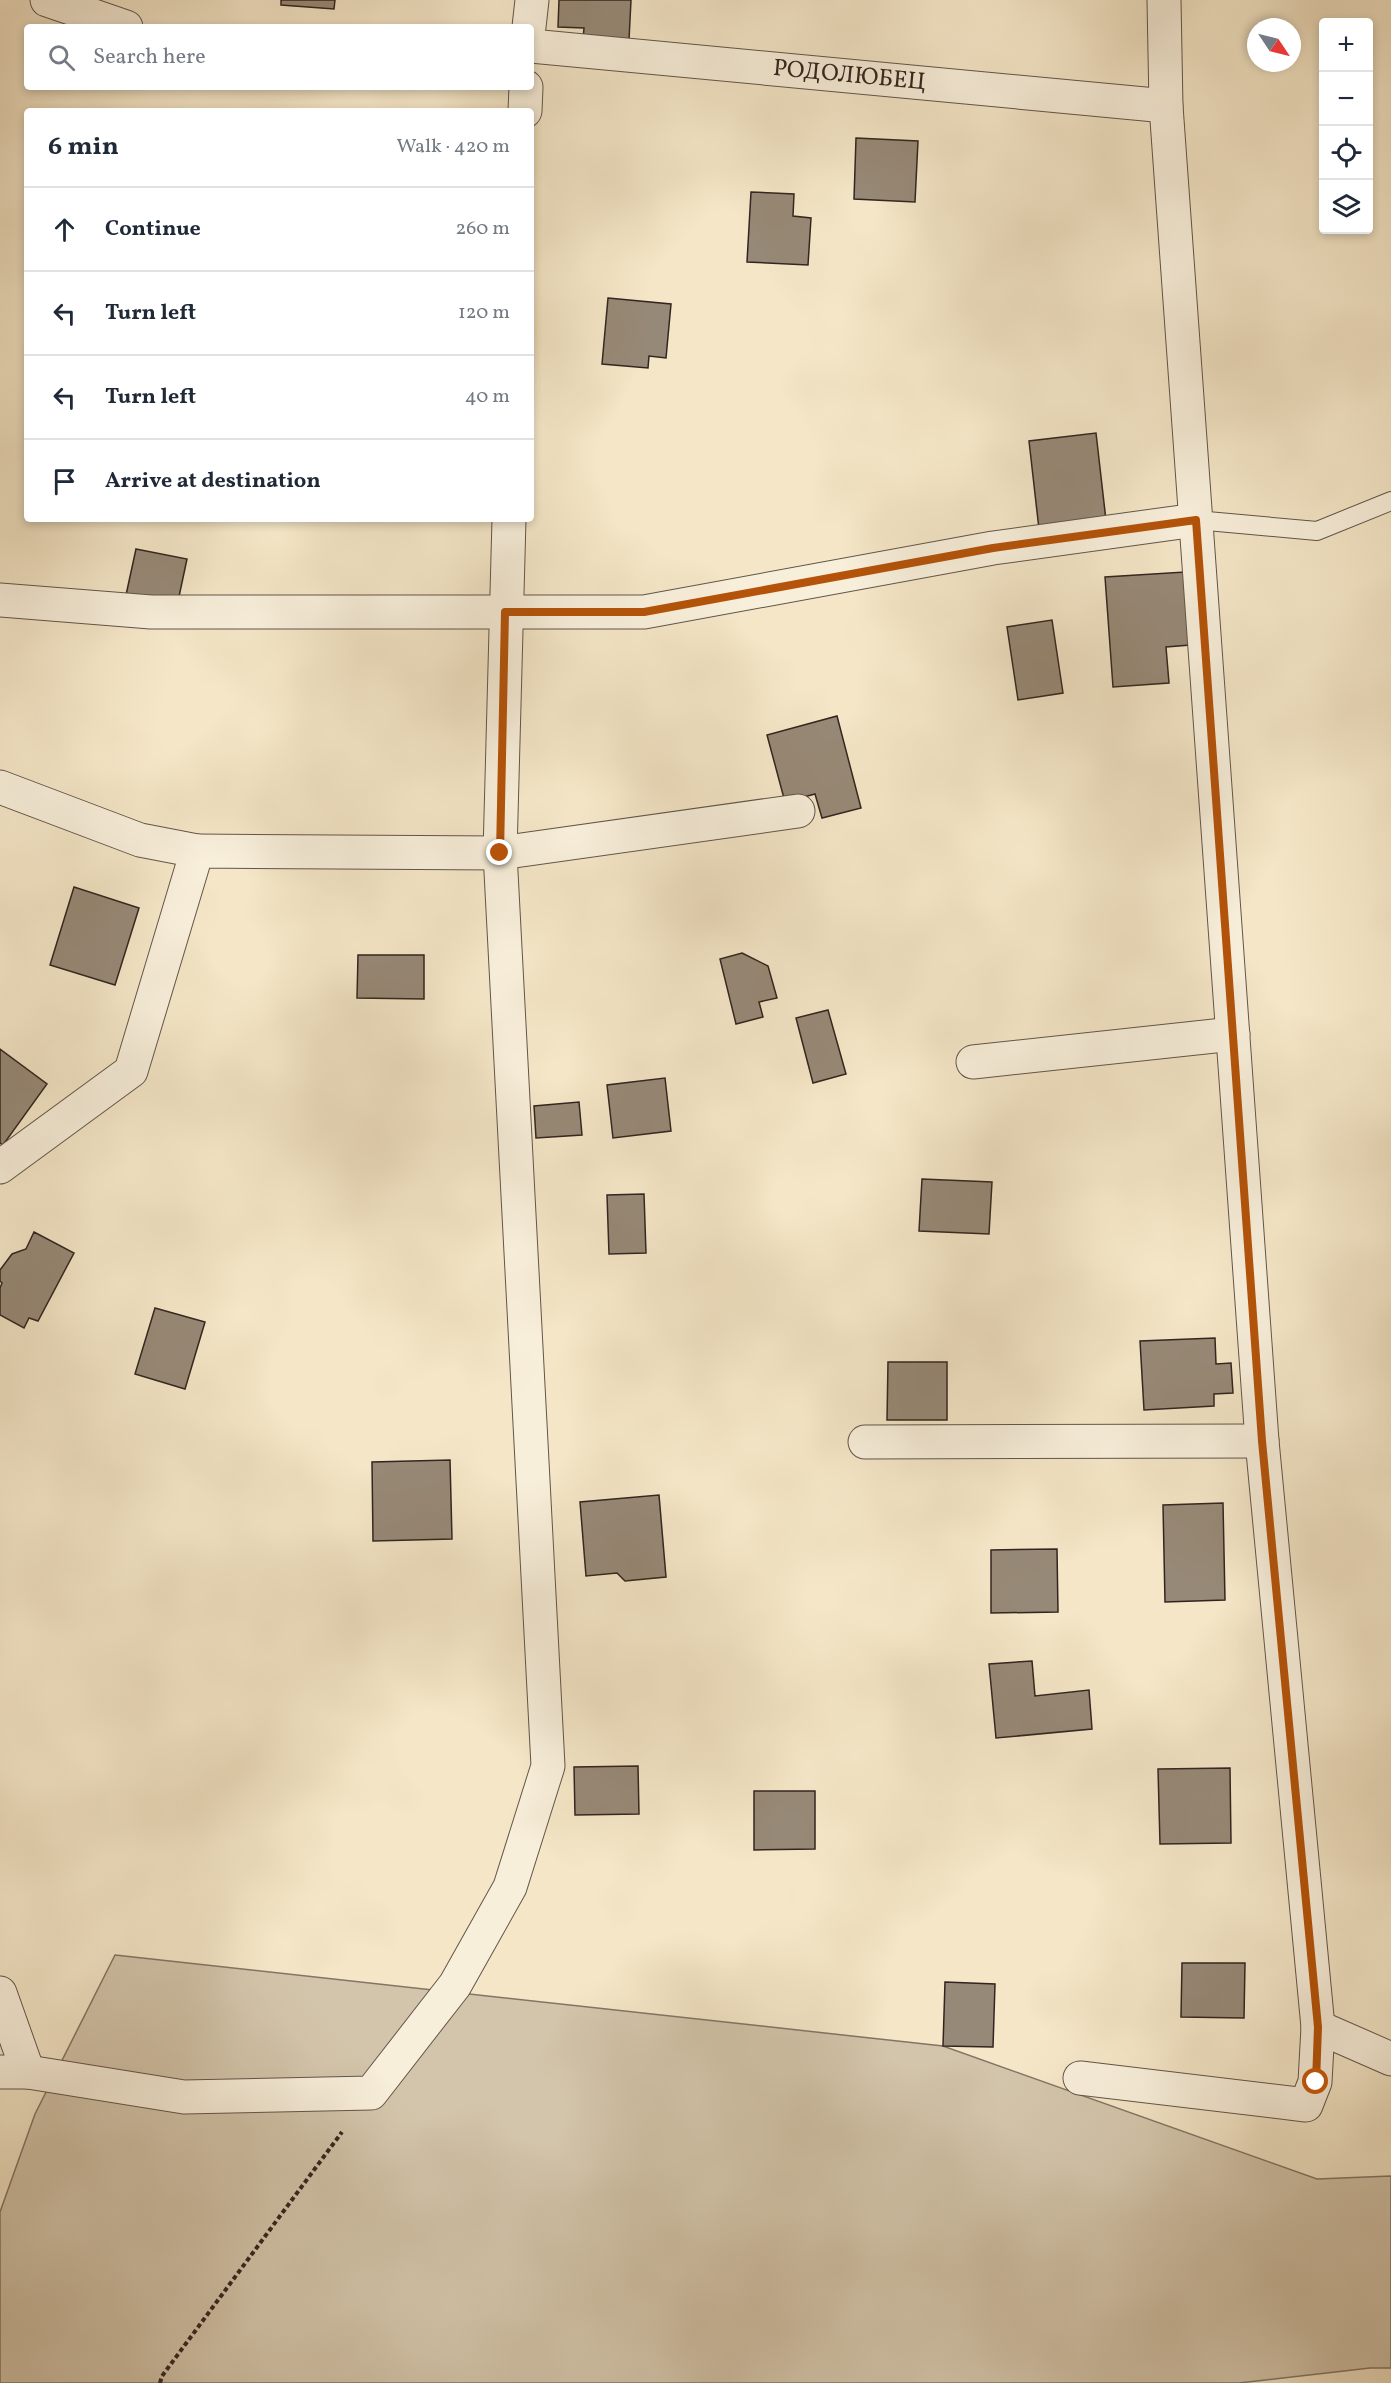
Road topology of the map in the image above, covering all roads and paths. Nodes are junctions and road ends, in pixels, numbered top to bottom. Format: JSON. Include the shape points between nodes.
{"nodes":[{"id":1,"x":47,"y":0,"type":"edge"},
{"id":2,"x":532,"y":0,"type":"edge"},
{"id":3,"x":1164,"y":0,"type":"edge"},
{"id":4,"x":117,"y":24,"type":"edge"},
{"id":5,"x":529,"y":24,"type":"edge"},
{"id":6,"x":534,"y":46,"type":"edge"},
{"id":7,"x":526,"y":90,"type":"edge"},
{"id":8,"x":1167,"y":106,"type":"junction"},
{"id":9,"x":525,"y":108,"type":"edge"},
{"id":10,"x":1391,"y":501,"type":"edge"},
{"id":11,"x":1196,"y":520,"type":"junction"},
{"id":12,"x":509,"y":522,"type":"edge"},
{"id":13,"x":0,"y":600,"type":"edge"},
{"id":14,"x":505,"y":612,"type":"junction"},
{"id":15,"x":0,"y":787,"type":"edge"},
{"id":16,"x":798,"y":811,"type":"dead end"},
{"id":17,"x":197,"y":851,"type":"junction"},
{"id":18,"x":500,"y":853,"type":"junction"},
{"id":19,"x":1233,"y":1035,"type":"junction"},
{"id":20,"x":973,"y":1062,"type":"dead end"},
{"id":21,"x":0,"y":1167,"type":"edge"},
{"id":22,"x":1262,"y":1441,"type":"junction"},
{"id":23,"x":865,"y":1442,"type":"dead end"},
{"id":24,"x":0,"y":1993,"type":"edge"},
{"id":25,"x":1318,"y":2027,"type":"junction"},
{"id":26,"x":1391,"y":2059,"type":"edge"},
{"id":27,"x":14,"y":2072,"type":"edge"},
{"id":28,"x":1080,"y":2078,"type":"dead end"},
{"id":29,"x":371,"y":2093,"type":"junction"},
{"id":30,"x":160,"y":2383,"type":"edge"}],
"edges":[{"from":1,"to":4,"type":"street"},
{"from":2,"to":5,"type":"street"},
{"from":3,"to":8,"type":"street"},
{"from":6,"to":8,"type":"street","name":"РОДОЛЮБЕЦ"},
{"from":7,"to":9,"type":"street"},
{"from":8,"to":11,"type":"street"},
{"from":10,"to":11,"type":"lane","via":[[1317,531]]},
{"from":11,"to":14,"type":"street","via":[[993,548],[644,612]]},
{"from":11,"to":19,"type":"street"},
{"from":12,"to":14,"type":"street"},
{"from":13,"to":14,"type":"street","via":[[151,612]]},
{"from":14,"to":18,"type":"street"},
{"from":15,"to":17,"type":"street","via":[[140,840]]},
{"from":16,"to":18,"type":"street"},
{"from":17,"to":18,"type":"street"},
{"from":17,"to":21,"type":"street","via":[[131,1071]]},
{"from":18,"to":29,"type":"street","via":[[548,1766],[510,1887],[455,1985]]},
{"from":19,"to":20,"type":"street"},
{"from":19,"to":22,"type":"street"},
{"from":22,"to":23,"type":"street"},
{"from":22,"to":25,"type":"street"},
{"from":24,"to":27,"type":"street"},
{"from":25,"to":26,"type":"street"},
{"from":25,"to":28,"type":"street","via":[[1316,2082],[1306,2105]]},
{"from":27,"to":29,"type":"street","via":[[184,2097]]},
{"from":29,"to":30,"type":"path"}]}
